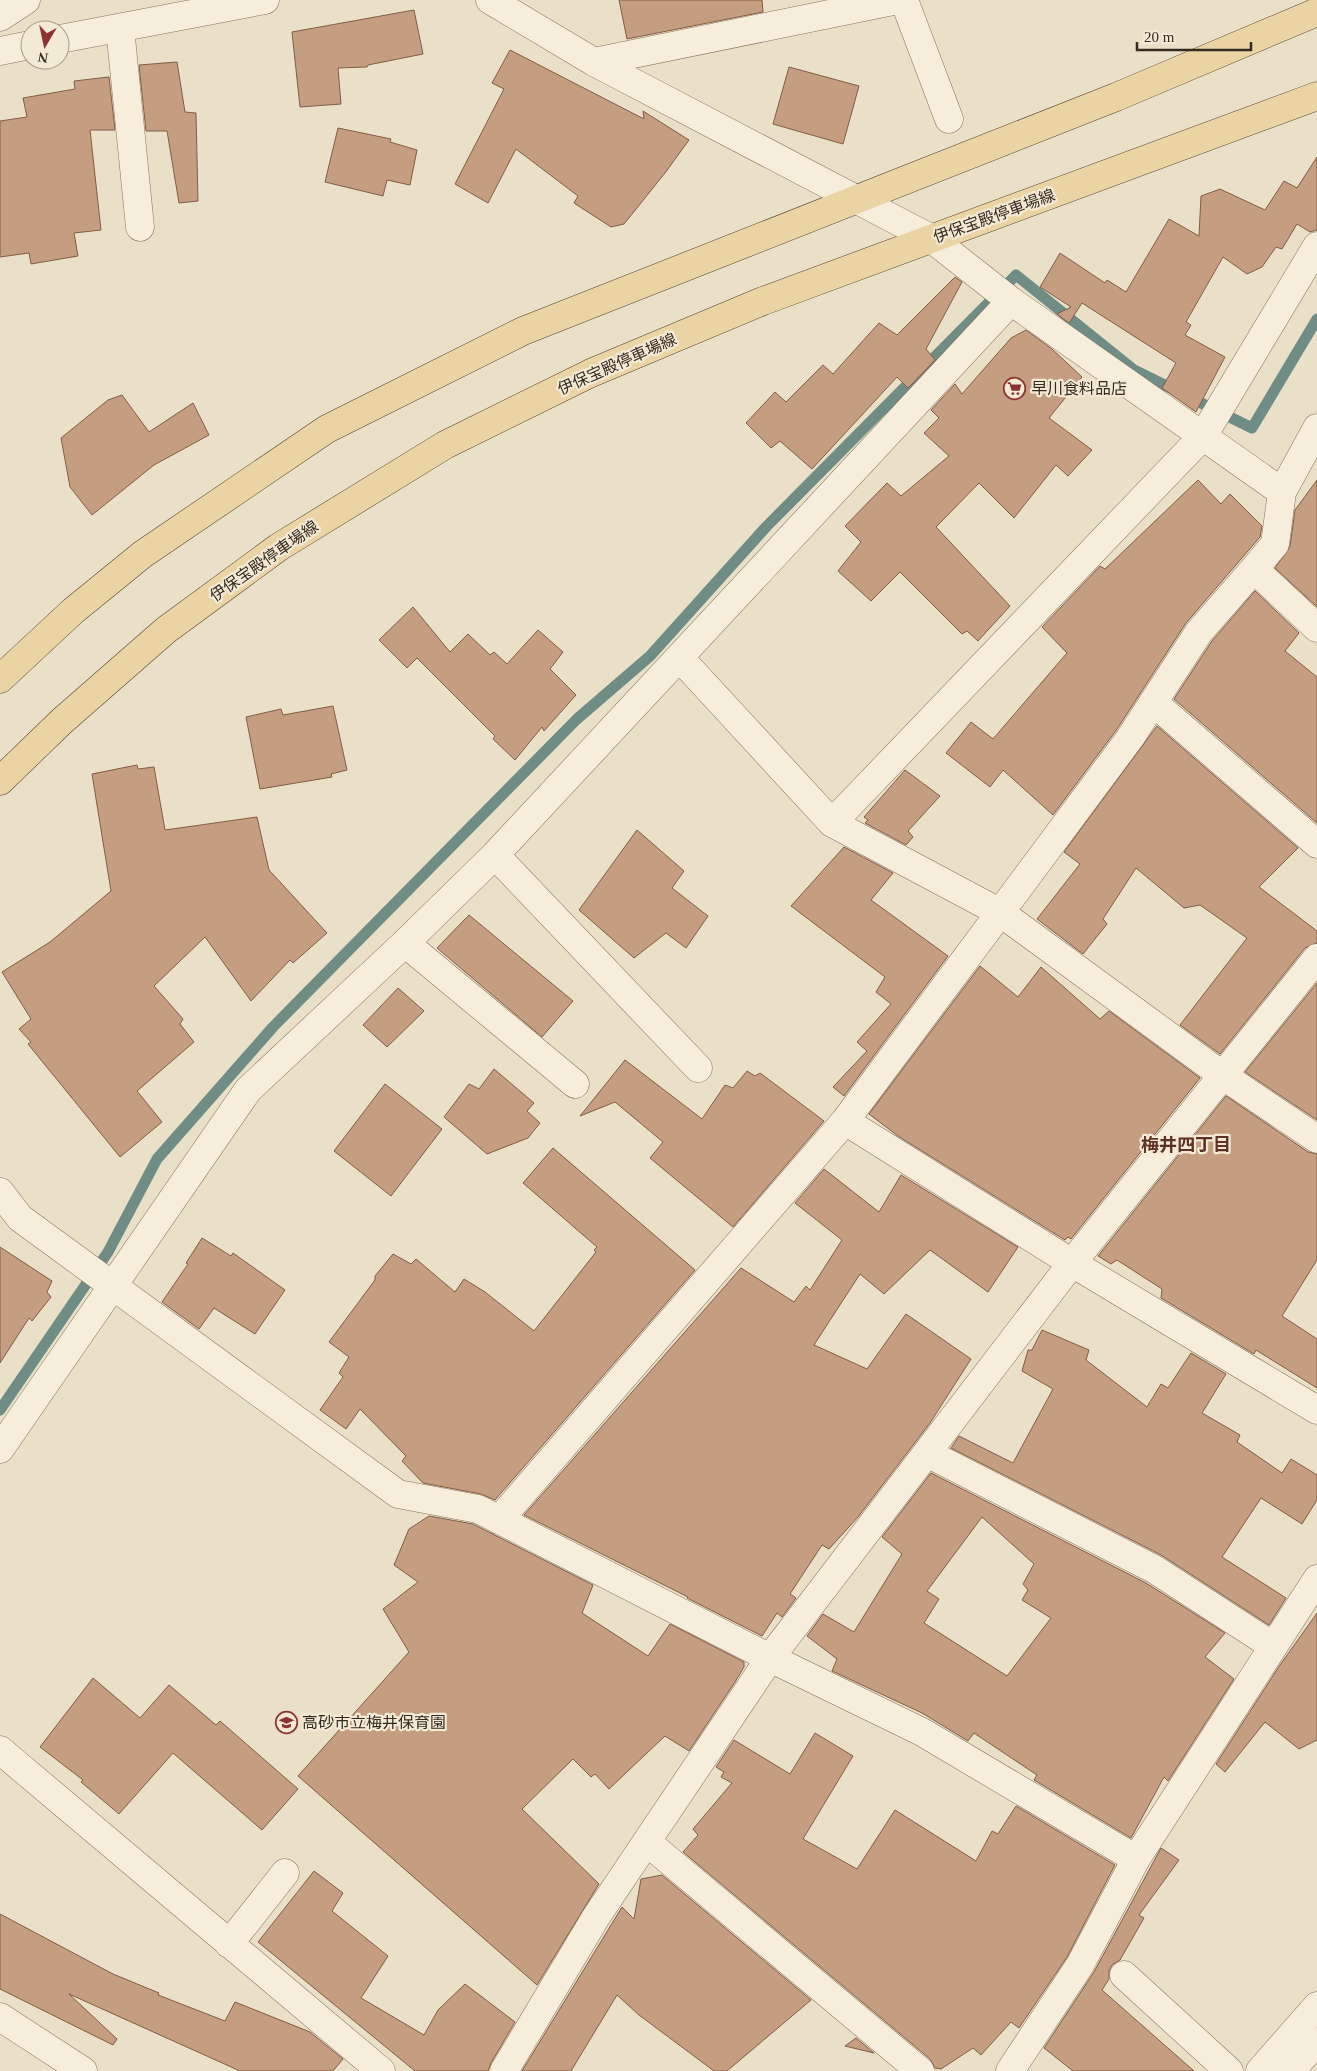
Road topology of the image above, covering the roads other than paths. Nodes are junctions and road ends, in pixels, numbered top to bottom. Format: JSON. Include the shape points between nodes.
{"nodes":[{"id":1,"x":26,"y":0,"type":"edge"},
{"id":2,"x":265,"y":0,"type":"edge"},
{"id":3,"x":490,"y":0,"type":"edge"},
{"id":4,"x":898,"y":0,"type":"edge"},
{"id":5,"x":904,"y":0,"type":"edge"},
{"id":6,"x":832,"y":6,"type":"edge"},
{"id":7,"x":1317,"y":12,"type":"edge"},
{"id":8,"x":0,"y":17,"type":"edge"},
{"id":9,"x":120,"y":28,"type":"junction"},
{"id":10,"x":70,"y":38,"type":"edge"},
{"id":11,"x":20,"y":47,"type":"edge"},
{"id":12,"x":0,"y":51,"type":"edge"},
{"id":13,"x":594,"y":62,"type":"junction"},
{"id":14,"x":1317,"y":96,"type":"edge"},
{"id":15,"x":949,"y":118,"type":"dead end"},
{"id":16,"x":855,"y":200,"type":"junction"},
{"id":17,"x":140,"y":227,"type":"dead end"},
{"id":18,"x":932,"y":240,"type":"junction"},
{"id":19,"x":1317,"y":246,"type":"edge"},
{"id":20,"x":1011,"y":301,"type":"junction"},
{"id":21,"x":1317,"y":428,"type":"edge"},
{"id":22,"x":1203,"y":436,"type":"junction"},
{"id":23,"x":1282,"y":492,"type":"junction"},
{"id":24,"x":1254,"y":570,"type":"junction"},
{"id":25,"x":1317,"y":628,"type":"edge"},
{"id":26,"x":680,"y":658,"type":"junction"},
{"id":27,"x":0,"y":679,"type":"edge"},
{"id":28,"x":1153,"y":702,"type":"junction"},
{"id":29,"x":0,"y":781,"type":"edge"},
{"id":30,"x":832,"y":823,"type":"junction"},
{"id":31,"x":1317,"y":844,"type":"edge"},
{"id":32,"x":495,"y":855,"type":"junction"},
{"id":33,"x":1001,"y":913,"type":"junction"},
{"id":34,"x":406,"y":944,"type":"junction"},
{"id":35,"x":1317,"y":958,"type":"edge"},
{"id":36,"x":698,"y":1068,"type":"dead end"},
{"id":37,"x":1222,"y":1075,"type":"junction"},
{"id":38,"x":575,"y":1084,"type":"dead end"},
{"id":39,"x":844,"y":1121,"type":"junction"},
{"id":40,"x":1317,"y":1140,"type":"edge"},
{"id":41,"x":0,"y":1192,"type":"edge"},
{"id":42,"x":1072,"y":1263,"type":"junction"},
{"id":43,"x":112,"y":1286,"type":"junction"},
{"id":44,"x":1317,"y":1410,"type":"edge"},
{"id":45,"x":0,"y":1449,"type":"edge"},
{"id":46,"x":927,"y":1453,"type":"junction"},
{"id":47,"x":499,"y":1520,"type":"junction"},
{"id":48,"x":1317,"y":1579,"type":"edge"},
{"id":49,"x":1309,"y":1611,"type":"edge"},
{"id":50,"x":1273,"y":1646,"type":"junction"},
{"id":51,"x":770,"y":1658,"type":"junction"},
{"id":52,"x":0,"y":1750,"type":"edge"},
{"id":53,"x":647,"y":1842,"type":"junction"},
{"id":54,"x":1136,"y":1859,"type":"junction"},
{"id":55,"x":285,"y":1873,"type":"dead end"},
{"id":56,"x":229,"y":1944,"type":"junction"},
{"id":57,"x":1124,"y":1975,"type":"dead end"},
{"id":58,"x":1317,"y":2006,"type":"edge"},
{"id":59,"x":0,"y":2017,"type":"edge"},
{"id":60,"x":1317,"y":2042,"type":"edge"},
{"id":61,"x":83,"y":2071,"type":"edge"},
{"id":62,"x":381,"y":2071,"type":"edge"},
{"id":63,"x":504,"y":2071,"type":"edge"},
{"id":64,"x":920,"y":2071,"type":"edge"},
{"id":65,"x":1010,"y":2071,"type":"edge"},
{"id":66,"x":1229,"y":2071,"type":"edge"},
{"id":67,"x":1260,"y":2071,"type":"edge"},
{"id":68,"x":1290,"y":2071,"type":"edge"}],
"edges":[{"from":1,"to":8,"type":"street"},
{"from":2,"to":9,"type":"street"},
{"from":3,"to":13,"type":"street"},
{"from":4,"to":6,"type":"street"},
{"from":5,"to":15,"type":"street"},
{"from":6,"to":13,"type":"street"},
{"from":7,"to":16,"type":"main road","via":[[1116,97]]},
{"from":9,"to":10,"type":"street"},
{"from":9,"to":17,"type":"street"},
{"from":11,"to":12,"type":"street"},
{"from":13,"to":16,"type":"street"},
{"from":14,"to":18,"type":"main road","name":"伊保宝殿停車場線"},
{"from":16,"to":18,"type":"street"},
{"from":16,"to":27,"type":"main road","via":[[523,331],[327,429],[143,554],[73,611]]},
{"from":18,"to":20,"type":"street"},
{"from":18,"to":29,"type":"main road","name":"伊保宝殿停車場線","via":[[763,301],[591,373],[445,445],[279,547],[166,630],[62,721]]},
{"from":19,"to":22,"type":"street"},
{"from":20,"to":22,"type":"street"},
{"from":20,"to":26,"type":"street"},
{"from":21,"to":23,"type":"street"},
{"from":22,"to":23,"type":"street"},
{"from":22,"to":30,"type":"street"},
{"from":23,"to":24,"type":"street","via":[[1275,544]]},
{"from":24,"to":25,"type":"street"},
{"from":24,"to":28,"type":"street","via":[[1199,632]]},
{"from":26,"to":30,"type":"street"},
{"from":26,"to":32,"type":"street"},
{"from":28,"to":31,"type":"street"},
{"from":28,"to":33,"type":"street"},
{"from":30,"to":33,"type":"street"},
{"from":32,"to":34,"type":"street"},
{"from":32,"to":36,"type":"street"},
{"from":33,"to":37,"type":"street"},
{"from":33,"to":39,"type":"street"},
{"from":34,"to":38,"type":"street"},
{"from":34,"to":43,"type":"street","via":[[248,1090]]},
{"from":35,"to":37,"type":"street"},
{"from":37,"to":40,"type":"street"},
{"from":37,"to":42,"type":"street"},
{"from":39,"to":42,"type":"street"},
{"from":39,"to":47,"type":"street"},
{"from":41,"to":43,"type":"street","via":[[20,1218]]},
{"from":42,"to":44,"type":"street"},
{"from":42,"to":46,"type":"street"},
{"from":43,"to":45,"type":"street"},
{"from":43,"to":47,"type":"street","via":[[398,1494],[478,1509]]},
{"from":46,"to":50,"type":"street","via":[[1154,1568]]},
{"from":46,"to":51,"type":"street"},
{"from":47,"to":51,"type":"street"},
{"from":48,"to":49,"type":"street"},
{"from":49,"to":50,"type":"street"},
{"from":50,"to":54,"type":"street"},
{"from":51,"to":53,"type":"street"},
{"from":51,"to":54,"type":"street","via":[[922,1732]]},
{"from":52,"to":56,"type":"street"},
{"from":53,"to":63,"type":"street","via":[[596,1917]]},
{"from":53,"to":64,"type":"street"},
{"from":54,"to":65,"type":"street","via":[[1080,1964]]},
{"from":55,"to":56,"type":"street"},
{"from":56,"to":62,"type":"street"},
{"from":57,"to":66,"type":"street"},
{"from":58,"to":67,"type":"street"},
{"from":59,"to":61,"type":"street"},
{"from":60,"to":68,"type":"street"}]}
